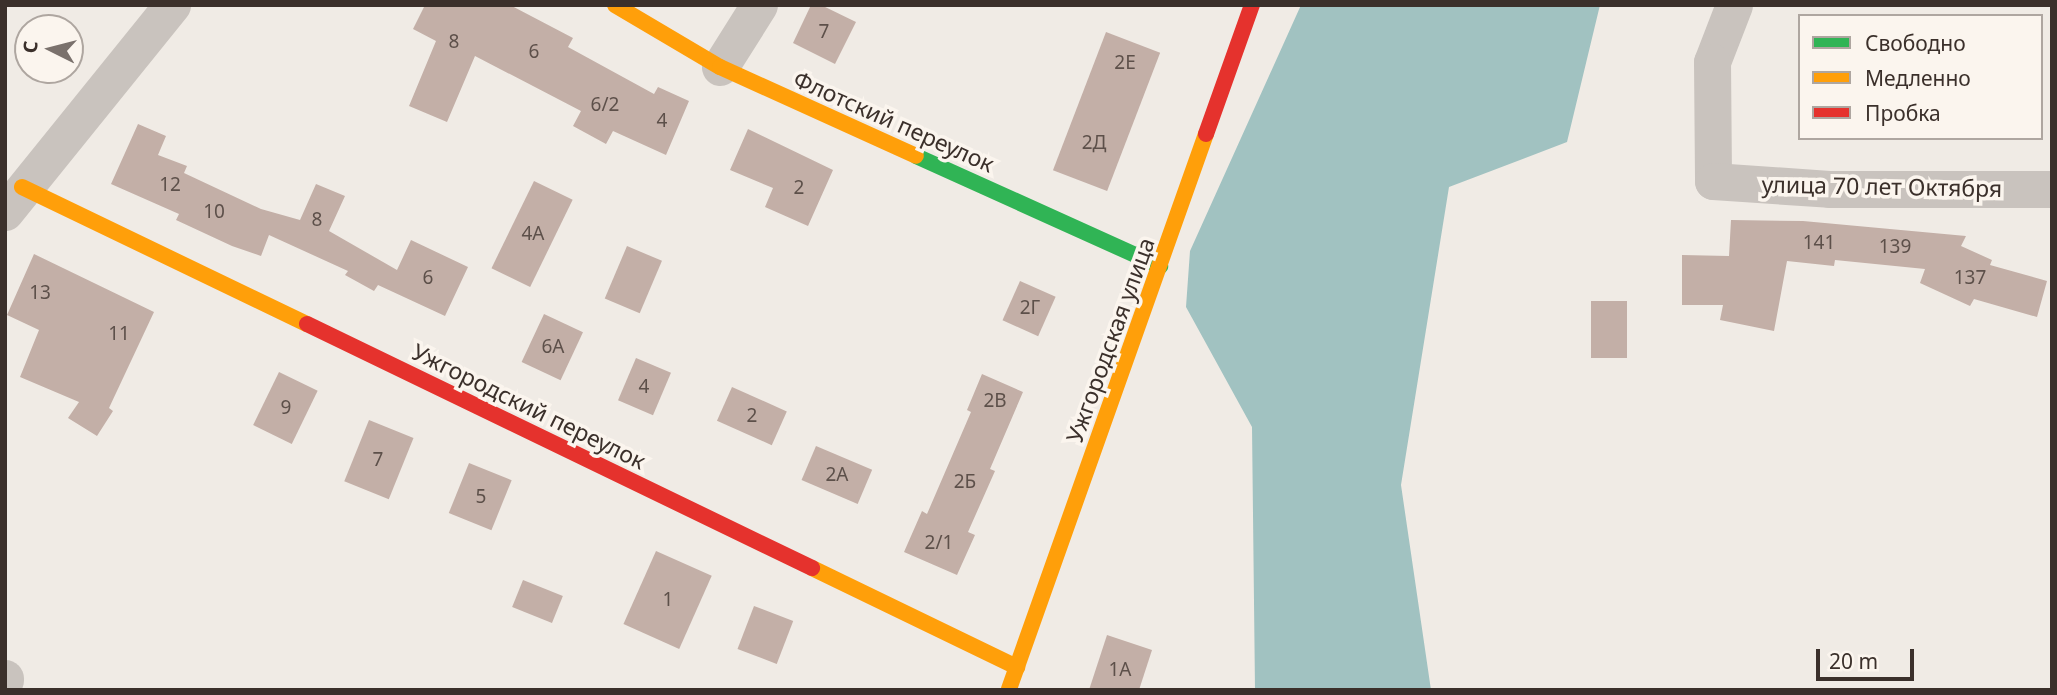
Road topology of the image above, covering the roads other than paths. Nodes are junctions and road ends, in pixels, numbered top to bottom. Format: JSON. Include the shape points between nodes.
{"nodes":[{"id":1,"x":172,"y":5,"type":"edge"},
{"id":2,"x":615,"y":5,"type":"edge"},
{"id":3,"x":759,"y":5,"type":"edge"},
{"id":4,"x":1252,"y":5,"type":"edge"},
{"id":5,"x":1734,"y":5,"type":"edge"},
{"id":6,"x":720,"y":67,"type":"junction"},
{"id":7,"x":2052,"y":188,"type":"edge"},
{"id":8,"x":14,"y":199,"type":"edge"},
{"id":9,"x":1160,"y":267,"type":"junction"},
{"id":10,"x":1017,"y":667,"type":"junction"},
{"id":11,"x":1008,"y":690,"type":"edge"}],
"edges":[{"from":1,"to":8,"type":"street"},
{"from":2,"to":6,"type":"street","name":"Флотский переулок"},
{"from":3,"to":6,"type":"street"},
{"from":4,"to":9,"type":"street","name":"Ужгородская улица"},
{"from":5,"to":7,"type":"street","name":"улица 70 лет Октября","via":[[1712,62],[1713,181],[1829,189]]},
{"from":6,"to":9,"type":"street","name":"Флотский переулок"},
{"from":8,"to":10,"type":"street","name":"Ужгородский переулок"},
{"from":9,"to":10,"type":"street","name":"Ужгородская улица"},
{"from":10,"to":11,"type":"street","name":"Ужгородская улица"}]}
